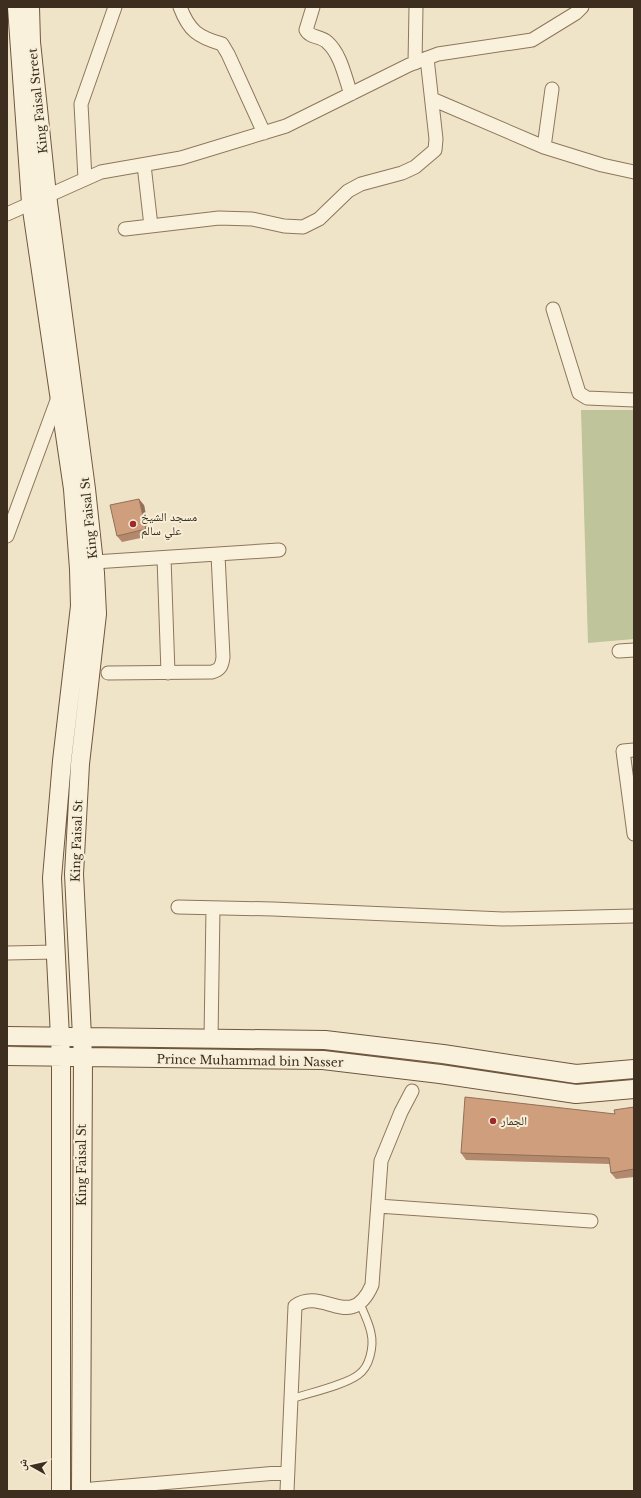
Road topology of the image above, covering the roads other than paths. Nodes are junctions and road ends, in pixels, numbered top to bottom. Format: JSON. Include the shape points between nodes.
{"nodes":[{"id":1,"x":17,"y":7,"type":"edge"},
{"id":2,"x":30,"y":7,"type":"edge"},
{"id":3,"x":115,"y":7,"type":"edge"},
{"id":4,"x":180,"y":7,"type":"edge"},
{"id":5,"x":313,"y":7,"type":"edge"},
{"id":6,"x":416,"y":7,"type":"edge"},
{"id":7,"x":582,"y":7,"type":"edge"},
{"id":8,"x":421,"y":60,"type":"junction"},
{"id":9,"x":552,"y":89,"type":"dead end"},
{"id":10,"x":351,"y":94,"type":"junction"},
{"id":11,"x":432,"y":99,"type":"junction"},
{"id":12,"x":264,"y":133,"type":"junction"},
{"id":13,"x":544,"y":147,"type":"junction"},
{"id":14,"x":144,"y":164,"type":"junction"},
{"id":15,"x":634,"y":172,"type":"edge"},
{"id":16,"x":85,"y":179,"type":"junction"},
{"id":17,"x":48,"y":195,"type":"junction"},
{"id":18,"x":31,"y":203,"type":"junction"},
{"id":19,"x":7,"y":214,"type":"edge"},
{"id":20,"x":152,"y":226,"type":"junction"},
{"id":21,"x":125,"y":229,"type":"dead end"},
{"id":22,"x":553,"y":309,"type":"dead end"},
{"id":23,"x":59,"y":394,"type":"junction"},
{"id":24,"x":634,"y":400,"type":"edge"},
{"id":25,"x":7,"y":536,"type":"edge"},
{"id":26,"x":279,"y":550,"type":"dead end"},
{"id":27,"x":218,"y":555,"type":"junction"},
{"id":28,"x":164,"y":558,"type":"junction"},
{"id":29,"x":94,"y":562,"type":"junction"},
{"id":30,"x":634,"y":650,"type":"edge"},
{"id":31,"x":619,"y":651,"type":"dead end"},
{"id":32,"x":168,"y":672,"type":"junction"},
{"id":33,"x":108,"y":673,"type":"dead end"},
{"id":34,"x":634,"y":750,"type":"edge"},
{"id":35,"x":634,"y":834,"type":"edge"},
{"id":36,"x":178,"y":907,"type":"dead end"},
{"id":37,"x":213,"y":908,"type":"junction"},
{"id":38,"x":634,"y":916,"type":"edge"},
{"id":39,"x":56,"y":952,"type":"junction"},
{"id":40,"x":7,"y":953,"type":"edge"},
{"id":41,"x":7,"y":1036,"type":"edge"},
{"id":42,"x":60,"y":1037,"type":"junction"},
{"id":43,"x":82,"y":1037,"type":"junction"},
{"id":44,"x":211,"y":1039,"type":"junction"},
{"id":45,"x":7,"y":1056,"type":"edge"},
{"id":46,"x":61,"y":1057,"type":"junction"},
{"id":47,"x":83,"y":1057,"type":"junction"},
{"id":48,"x":634,"y":1069,"type":"edge"},
{"id":49,"x":634,"y":1089,"type":"edge"},
{"id":50,"x":412,"y":1091,"type":"dead end"},
{"id":51,"x":378,"y":1206,"type":"junction"},
{"id":52,"x":591,"y":1221,"type":"dead end"},
{"id":53,"x":360,"y":1304,"type":"junction"},
{"id":54,"x":291,"y":1399,"type":"junction"},
{"id":55,"x":288,"y":1472,"type":"junction"},
{"id":56,"x":81,"y":1490,"type":"edge"},
{"id":57,"x":61,"y":1491,"type":"edge"},
{"id":58,"x":287,"y":1491,"type":"edge"}],
"edges":[{"from":1,"to":18,"type":"street","name":"King Faisal St"},
{"from":2,"to":17,"type":"street","name":"King Faisal Street","via":[[31,42]]},
{"from":3,"to":16,"type":"street","via":[[81,104]]},
{"from":4,"to":12,"type":"street","via":[[184,19],[194,33],[222,44]]},
{"from":5,"to":10,"type":"street","via":[[306,30],[326,41],[332,48]]},
{"from":6,"to":8,"type":"street"},
{"from":7,"to":8,"type":"street","via":[[532,40],[438,54]]},
{"from":8,"to":10,"type":"street"},
{"from":8,"to":11,"type":"street"},
{"from":9,"to":13,"type":"street"},
{"from":10,"to":12,"type":"street","via":[[286,126]]},
{"from":11,"to":13,"type":"street"},
{"from":11,"to":20,"type":"street","via":[[436,139],[434,150],[426,158],[402,173],[361,184],[348,191],[319,219],[303,227],[252,219],[219,218]]},
{"from":12,"to":14,"type":"street","via":[[181,158]]},
{"from":13,"to":15,"type":"street"},
{"from":14,"to":16,"type":"street","via":[[101,172]]},
{"from":14,"to":20,"type":"street"},
{"from":16,"to":17,"type":"street"},
{"from":17,"to":18,"type":"street"},
{"from":17,"to":29,"type":"street","name":"King Faisal St"},
{"from":18,"to":19,"type":"street"},
{"from":18,"to":23,"type":"street","name":"King Faisal St"},
{"from":20,"to":21,"type":"street"},
{"from":22,"to":24,"type":"street","via":[[579,393],[587,398]]},
{"from":23,"to":25,"type":"street"},
{"from":23,"to":39,"type":"street","name":"King Faisal St","via":[[73,489],[80,606],[62,761],[52,878]]},
{"from":26,"to":27,"type":"street"},
{"from":27,"to":28,"type":"street"},
{"from":27,"to":32,"type":"street","via":[[222,665],[212,672]]},
{"from":28,"to":29,"type":"street"},
{"from":28,"to":32,"type":"street"},
{"from":29,"to":43,"type":"street","name":"King Faisal St","via":[[97,614],[80,764],[74,874]]},
{"from":30,"to":31,"type":"street"},
{"from":32,"to":33,"type":"street"},
{"from":34,"to":35,"type":"street","via":[[623,751]]},
{"from":36,"to":37,"type":"street"},
{"from":37,"to":38,"type":"street","via":[[502,919]]},
{"from":37,"to":44,"type":"street"},
{"from":39,"to":40,"type":"street"},
{"from":39,"to":42,"type":"street","name":"King Faisal St"},
{"from":41,"to":42,"type":"street","name":"Prince Muhammad bin Nasser"},
{"from":42,"to":43,"type":"street","name":"Prince Muhammad bin Nasser"},
{"from":42,"to":46,"type":"street","name":"King Faisal St"},
{"from":43,"to":44,"type":"street","name":"Prince Muhammad bin Nasser"},
{"from":43,"to":47,"type":"street","name":"King Faisal St"},
{"from":44,"to":48,"type":"street","name":"Prince Muhammad bin Nasser","via":[[325,1040],[576,1074]]},
{"from":45,"to":46,"type":"street","name":"Prince Muhammad bin Nasser"},
{"from":46,"to":47,"type":"street","name":"Prince Muhammad bin Nasser"},
{"from":46,"to":57,"type":"street","name":"King Faisal St"},
{"from":47,"to":49,"type":"street","name":"Prince Muhammad bin Nasser","via":[[323,1060],[576,1094]]},
{"from":47,"to":56,"type":"street","name":"King Faisal St"},
{"from":50,"to":51,"type":"street","via":[[381,1161]]},
{"from":51,"to":52,"type":"street"},
{"from":51,"to":53,"type":"street","via":[[372,1285]]},
{"from":53,"to":54,"type":"lane","via":[[372,1334],[368,1364],[359,1375],[349,1380]]},
{"from":53,"to":54,"type":"street","via":[[351,1308],[302,1301],[295,1306]]},
{"from":54,"to":55,"type":"street"},
{"from":55,"to":56,"type":"street"},
{"from":55,"to":58,"type":"street"}]}
